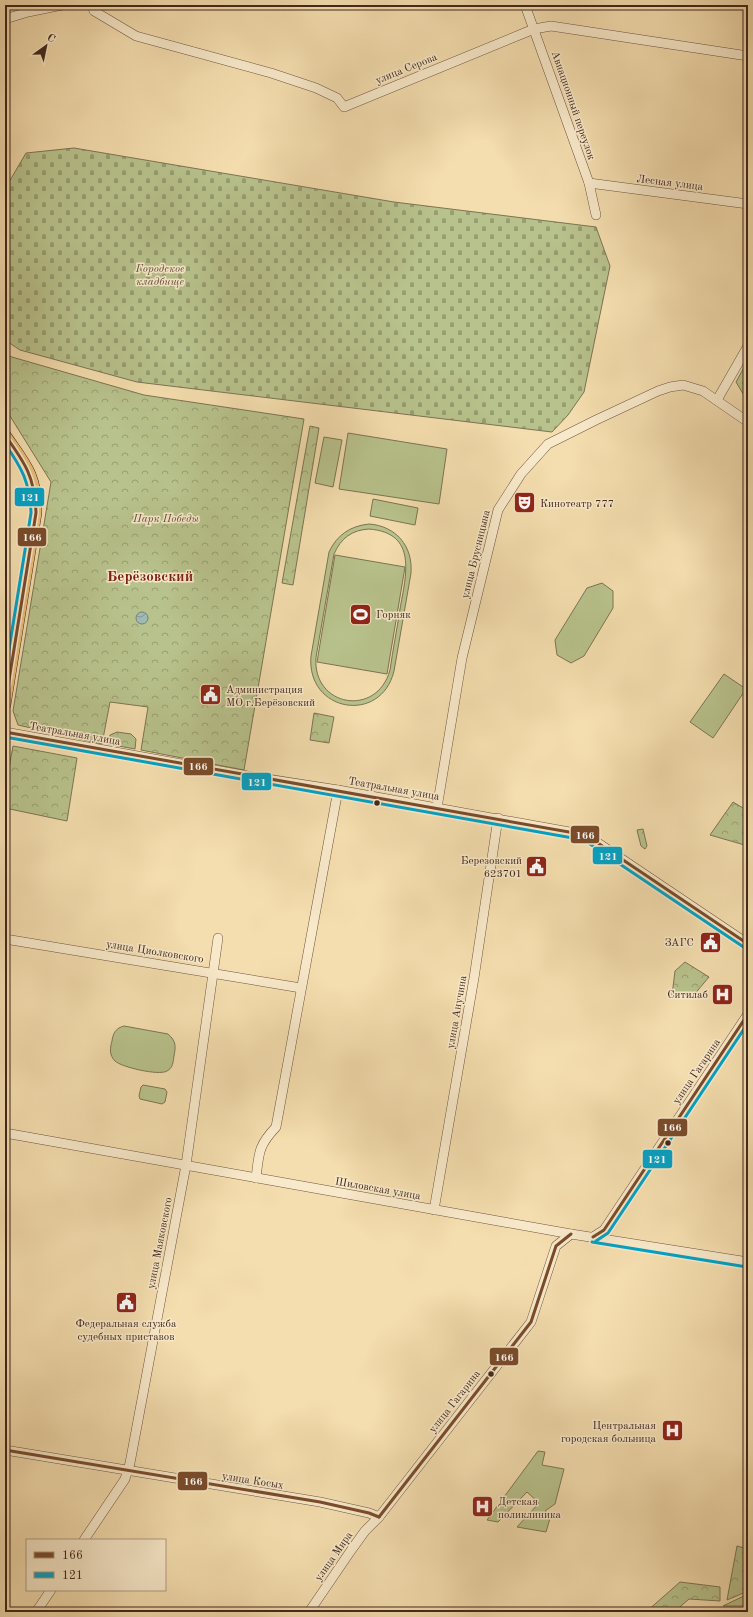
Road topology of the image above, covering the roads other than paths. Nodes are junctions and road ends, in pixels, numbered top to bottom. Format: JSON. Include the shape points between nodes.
{"nodes":[{"id":1,"x":62,"y":5,"type":"edge"},
{"id":2,"x":92,"y":5,"type":"edge"},
{"id":3,"x":525,"y":5,"type":"edge"},
{"id":4,"x":28,"y":8,"type":"edge"},
{"id":5,"x":5,"y":19,"type":"edge"},
{"id":6,"x":534,"y":29,"type":"junction"},
{"id":7,"x":748,"y":56,"type":"edge"},
{"id":8,"x":589,"y":183,"type":"junction"},
{"id":9,"x":748,"y":204,"type":"edge"},
{"id":10,"x":596,"y":215,"type":"dead end"},
{"id":11,"x":748,"y":346,"type":"edge"},
{"id":12,"x":717,"y":400,"type":"junction"},
{"id":13,"x":748,"y":422,"type":"edge"},
{"id":14,"x":5,"y":435,"type":"edge"},
{"id":15,"x":5,"y":705,"type":"edge"},
{"id":16,"x":5,"y":732,"type":"edge"},
{"id":17,"x":338,"y":790,"type":"junction"},
{"id":18,"x":437,"y":808,"type":"junction"},
{"id":19,"x":498,"y":818,"type":"junction"},
{"id":20,"x":218,"y":938,"type":"dead end"},
{"id":21,"x":5,"y":939,"type":"edge"},
{"id":22,"x":748,"y":944,"type":"edge"},
{"id":23,"x":212,"y":973,"type":"junction"},
{"id":24,"x":301,"y":988,"type":"junction"},
{"id":25,"x":748,"y":1014,"type":"edge"},
{"id":26,"x":5,"y":1133,"type":"edge"},
{"id":27,"x":186,"y":1164,"type":"junction"},
{"id":28,"x":256,"y":1178,"type":"junction"},
{"id":29,"x":434,"y":1210,"type":"junction"},
{"id":30,"x":570,"y":1234,"type":"junction"},
{"id":31,"x":594,"y":1238,"type":"junction"},
{"id":32,"x":748,"y":1262,"type":"edge"},
{"id":33,"x":5,"y":1450,"type":"edge"},
{"id":34,"x":128,"y":1471,"type":"junction"},
{"id":35,"x":378,"y":1517,"type":"junction"},
{"id":36,"x":85,"y":1539,"type":"edge"},
{"id":37,"x":50,"y":1591,"type":"edge"},
{"id":38,"x":36,"y":1612,"type":"edge"},
{"id":39,"x":309,"y":1612,"type":"edge"}],
"edges":[{"from":1,"to":4,"type":"street"},
{"from":2,"to":6,"type":"street","name":"улица Серова","via":[[94,12],[136,36],[316,88],[337,98],[344,107]]},
{"from":3,"to":6,"type":"street","name":"Авиационный переулок"},
{"from":4,"to":5,"type":"street"},
{"from":6,"to":7,"type":"street","name":"улица Серова","via":[[551,26]]},
{"from":6,"to":8,"type":"street","name":"Авиационный переулок"},
{"from":8,"to":9,"type":"street","name":"Лесная улица"},
{"from":8,"to":10,"type":"street","name":"Авиационный переулок"},
{"from":11,"to":12,"type":"street"},
{"from":12,"to":13,"type":"street"},
{"from":12,"to":18,"type":"street","name":"улица Брусницына","via":[[703,391],[683,385],[658,391],[548,444],[521,474],[498,510],[462,658]]},
{"from":14,"to":15,"type":"main road","via":[[27,468],[35,486],[36,499],[35,520]]},
{"from":16,"to":17,"type":"street","name":"Театральная улица"},
{"from":17,"to":18,"type":"street","name":"Театральная улица"},
{"from":17,"to":24,"type":"street"},
{"from":18,"to":19,"type":"street","name":"Театральная улица"},
{"from":19,"to":22,"type":"street","name":"Театральная улица","via":[[586,835]]},
{"from":19,"to":29,"type":"street","name":"улица Анучина","via":[[474,978]]},
{"from":20,"to":23,"type":"street","name":"улица Маяковского"},
{"from":21,"to":23,"type":"street","name":"улица Циолковского"},
{"from":23,"to":24,"type":"street","name":"улица Циолковского"},
{"from":23,"to":27,"type":"street","name":"улица Маяковского"},
{"from":24,"to":28,"type":"street","via":[[276,1127],[259,1151]]},
{"from":25,"to":31,"type":"street","name":"улица Гагарина","via":[[604,1230]]},
{"from":26,"to":27,"type":"street","name":"Шиловская улица"},
{"from":27,"to":28,"type":"street","name":"Шиловская улица"},
{"from":27,"to":34,"type":"street","name":"улица Маяковского"},
{"from":28,"to":29,"type":"street","name":"Шиловская улица"},
{"from":29,"to":30,"type":"street","name":"Шиловская улица"},
{"from":30,"to":31,"type":"street","name":"Шиловская улица"},
{"from":30,"to":35,"type":"street","name":"улица Гагарина","via":[[556,1246],[531,1322]]},
{"from":31,"to":32,"type":"street","name":"Шиловская улица"},
{"from":33,"to":34,"type":"street","name":"улица Косых"},
{"from":34,"to":35,"type":"street","name":"улица Косых","via":[[320,1502],[363,1511]]},
{"from":34,"to":36,"type":"street","name":"улица Маяковского"},
{"from":35,"to":39,"type":"street","name":"улица Мира","via":[[352,1548]]},
{"from":37,"to":38,"type":"street"}]}
